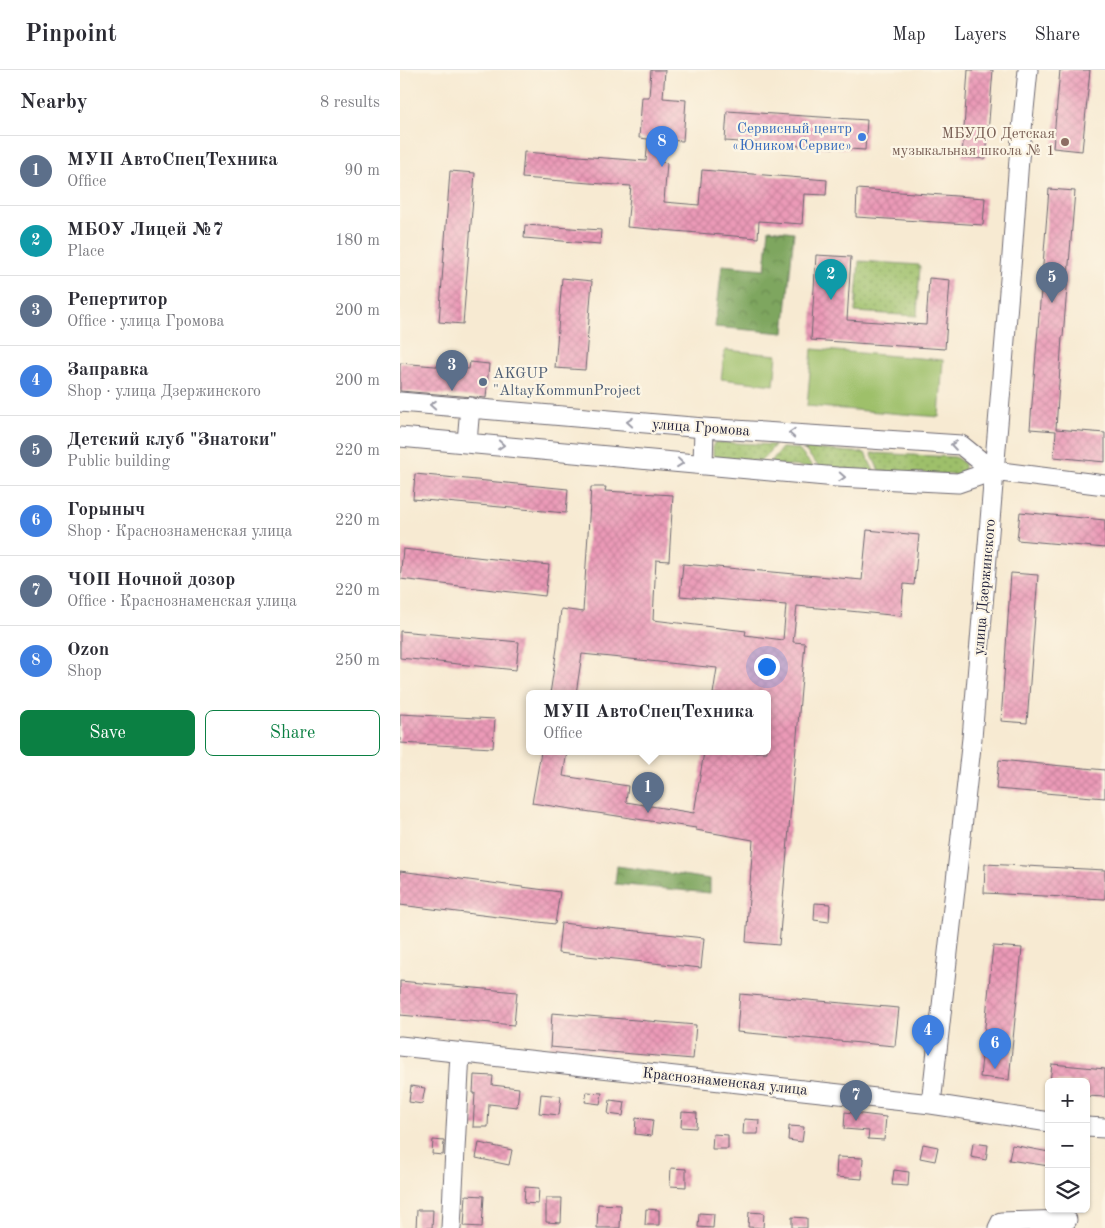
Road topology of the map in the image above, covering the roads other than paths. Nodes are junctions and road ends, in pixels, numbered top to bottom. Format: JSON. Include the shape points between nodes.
{"nodes":[{"id":1,"x":1028,"y":70,"type":"edge"},
{"id":2,"x":400,"y":402,"type":"edge"},
{"id":3,"x":470,"y":407,"type":"junction"},
{"id":4,"x":704,"y":428,"type":"junction"},
{"id":5,"x":400,"y":437,"type":"edge"},
{"id":6,"x":467,"y":442,"type":"junction"},
{"id":7,"x":702,"y":465,"type":"junction"},
{"id":8,"x":993,"y":471,"type":"junction"},
{"id":9,"x":1105,"y":485,"type":"edge"},
{"id":10,"x":400,"y":1046,"type":"edge"},
{"id":11,"x":460,"y":1052,"type":"junction"},
{"id":12,"x":931,"y":1104,"type":"junction"},
{"id":13,"x":1045,"y":1121,"type":"edge"},
{"id":14,"x":1090,"y":1127,"type":"edge"},
{"id":15,"x":1105,"y":1128,"type":"edge"},
{"id":16,"x":1067,"y":1219,"type":"edge"},
{"id":17,"x":451,"y":1228,"type":"edge"},
{"id":18,"x":998,"y":1228,"type":"edge"}],
"edges":[{"from":1,"to":8,"type":"street","name":"улица Дзержинского"},
{"from":3,"to":2,"type":"street","name":"улица Громова","one_way":true},
{"from":4,"to":3,"type":"street","name":"улица Громова","one_way":true},
{"from":3,"to":6,"type":"street"},
{"from":4,"to":7,"type":"street"},
{"from":8,"to":4,"type":"street","name":"улица Громова","one_way":true,"via":[[961,444]]},
{"from":5,"to":6,"type":"street"},
{"from":6,"to":7,"type":"street","one_way":true},
{"from":7,"to":8,"type":"street","one_way":true,"via":[[837,477],[958,483]]},
{"from":8,"to":9,"type":"street"},
{"from":8,"to":12,"type":"street","name":"улица Дзержинского","via":[[972,738]]},
{"from":10,"to":11,"type":"street","name":"Краснознаменская улица"},
{"from":11,"to":12,"type":"street","name":"Краснознаменская улица"},
{"from":11,"to":17,"type":"street"},
{"from":12,"to":13,"type":"street","name":"Краснознаменская улица"},
{"from":14,"to":15,"type":"street"},
{"from":16,"to":18,"type":"street","via":[[1001,1222]]}]}
